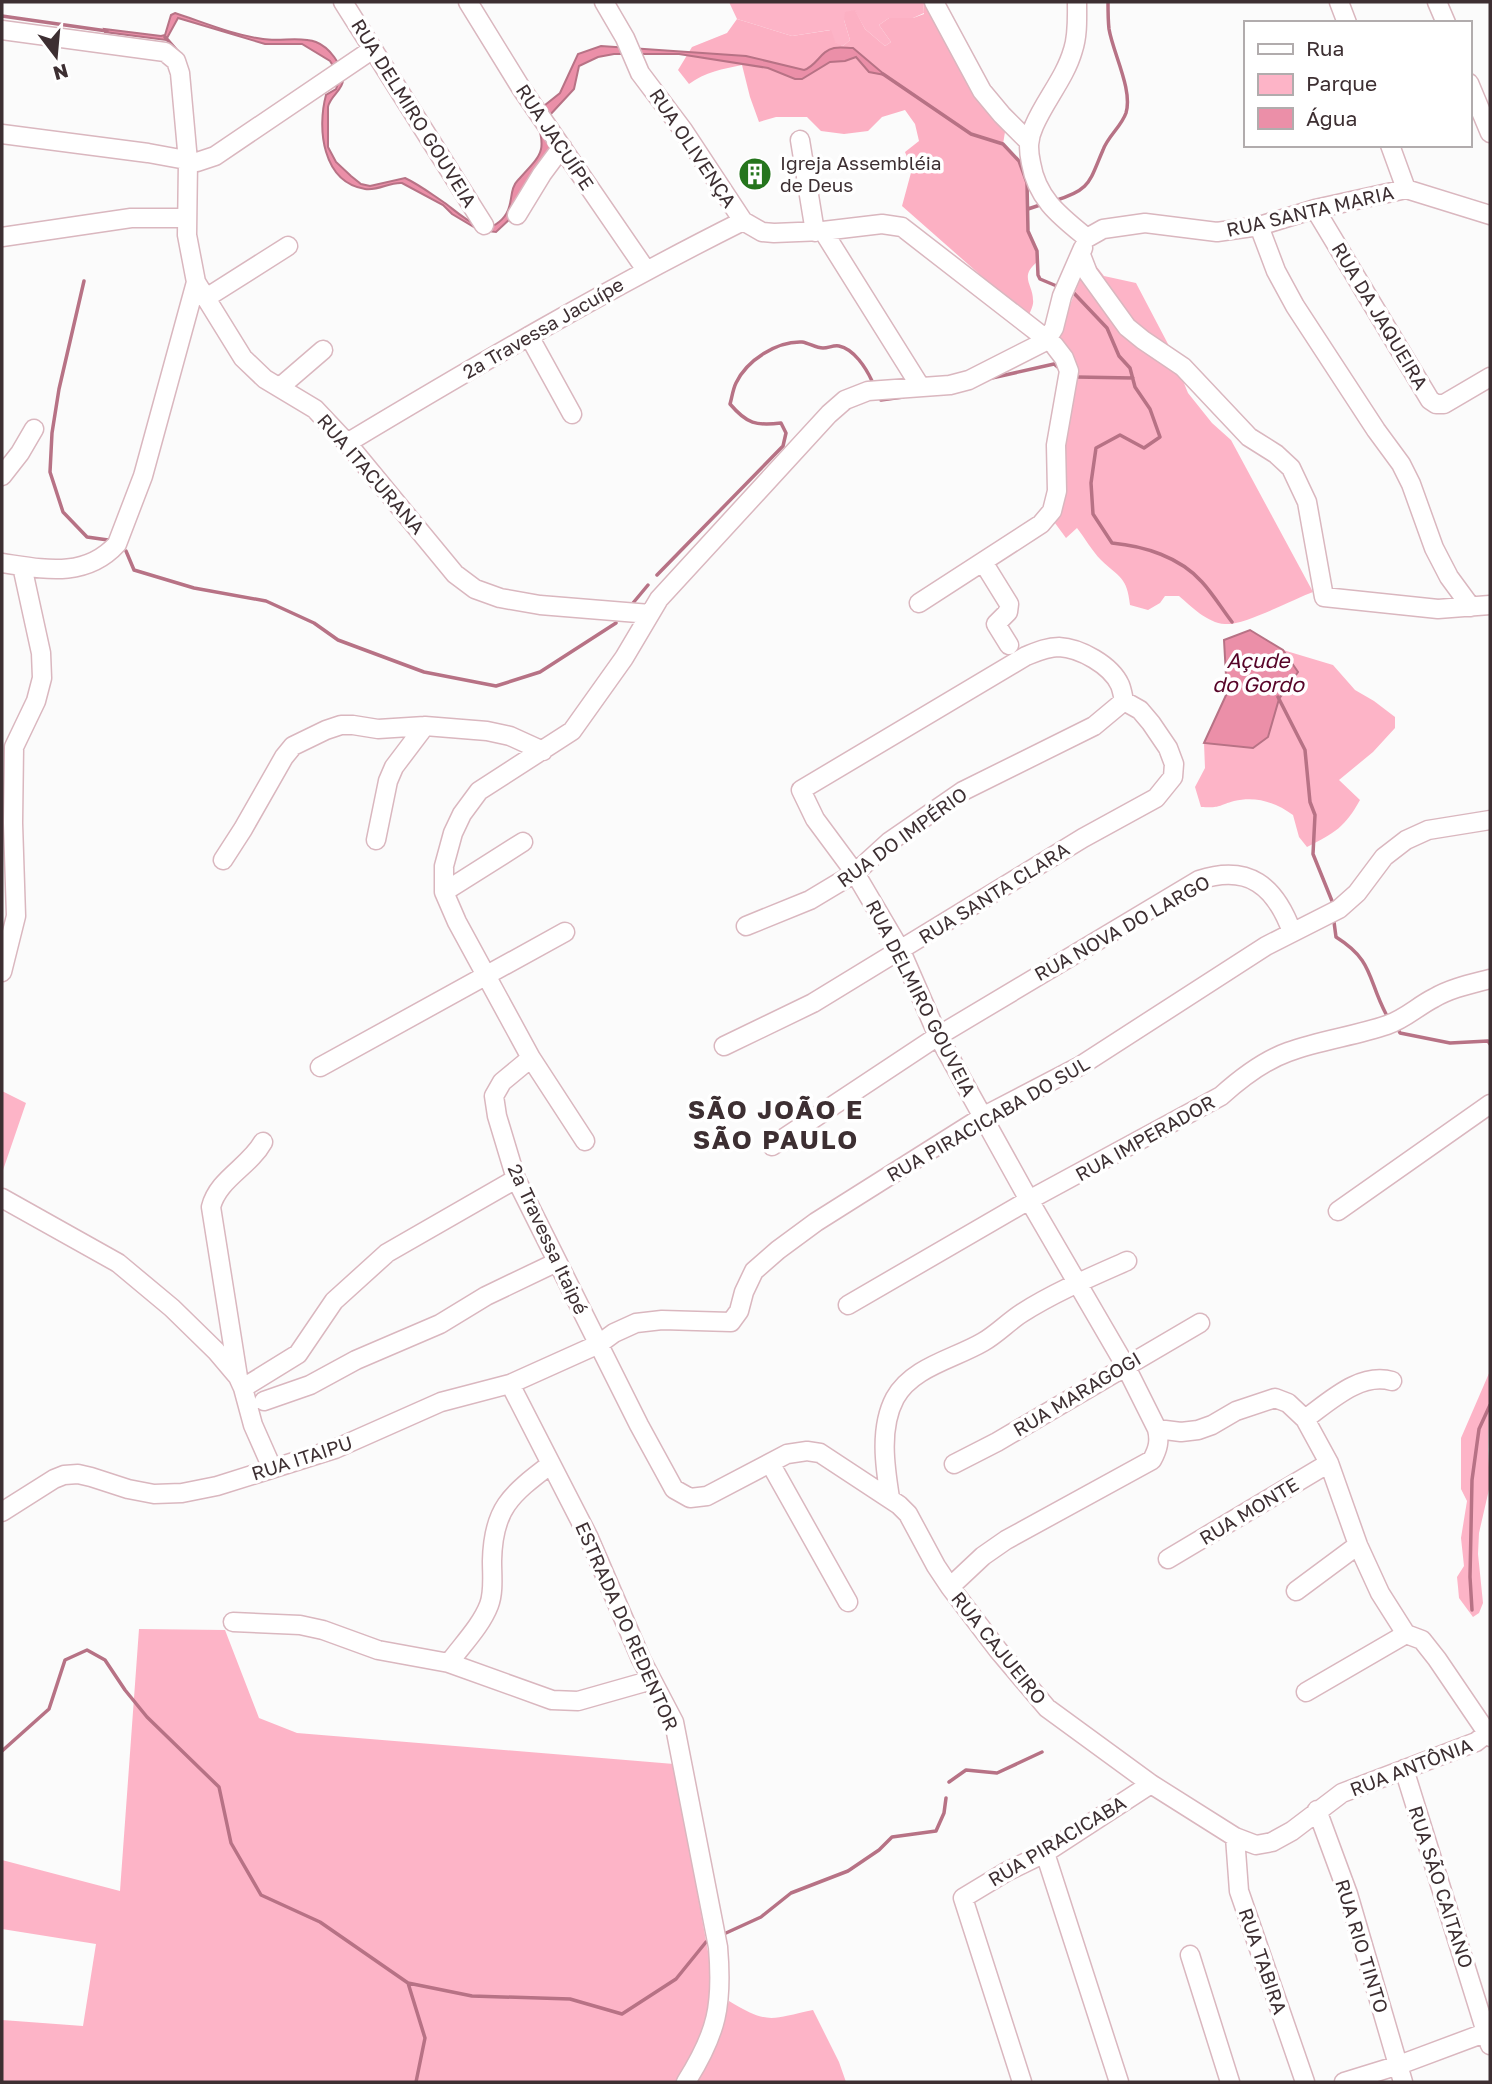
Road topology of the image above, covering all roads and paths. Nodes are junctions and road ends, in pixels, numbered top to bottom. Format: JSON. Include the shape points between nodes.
{"nodes":[{"id":1,"x":343,"y":2,"type":"edge"},
{"id":2,"x":468,"y":2,"type":"edge"},
{"id":3,"x":604,"y":2,"type":"edge"},
{"id":4,"x":934,"y":2,"type":"edge"},
{"id":5,"x":1077,"y":2,"type":"edge"},
{"id":6,"x":1339,"y":2,"type":"edge"},
{"id":7,"x":1437,"y":2,"type":"edge"},
{"id":8,"x":1345,"y":21,"type":"edge"},
{"id":9,"x":1445,"y":21,"type":"edge"},
{"id":10,"x":2,"y":30,"type":"edge"},
{"id":11,"x":373,"y":48,"type":"junction"},
{"id":12,"x":1471,"y":88,"type":"edge"},
{"id":13,"x":1490,"y":133,"type":"edge"},
{"id":14,"x":2,"y":134,"type":"edge"},
{"id":15,"x":800,"y":140,"type":"dead end"},
{"id":16,"x":1028,"y":141,"type":"junction"},
{"id":17,"x":562,"y":147,"type":"junction"},
{"id":18,"x":1391,"y":147,"type":"edge"},
{"id":19,"x":188,"y":166,"type":"junction"},
{"id":20,"x":1406,"y":188,"type":"junction"},
{"id":21,"x":1315,"y":209,"type":"junction"},
{"id":22,"x":517,"y":215,"type":"dead end"},
{"id":23,"x":1490,"y":215,"type":"edge"},
{"id":24,"x":186,"y":218,"type":"junction"},
{"id":25,"x":743,"y":221,"type":"junction"},
{"id":26,"x":484,"y":225,"type":"dead end"},
{"id":27,"x":1259,"y":226,"type":"junction"},
{"id":28,"x":819,"y":231,"type":"junction"},
{"id":29,"x":2,"y":237,"type":"edge"},
{"id":30,"x":1087,"y":238,"type":"junction"},
{"id":31,"x":288,"y":246,"type":"dead end"},
{"id":32,"x":1081,"y":255,"type":"junction"},
{"id":33,"x":646,"y":270,"type":"junction"},
{"id":34,"x":196,"y":282,"type":"junction"},
{"id":35,"x":206,"y":298,"type":"junction"},
{"id":36,"x":529,"y":336,"type":"junction"},
{"id":37,"x":1046,"y":341,"type":"junction"},
{"id":38,"x":323,"y":350,"type":"dead end"},
{"id":39,"x":1490,"y":377,"type":"edge"},
{"id":40,"x":920,"y":386,"type":"junction"},
{"id":41,"x":280,"y":387,"type":"junction"},
{"id":42,"x":572,"y":414,"type":"dead end"},
{"id":43,"x":34,"y":429,"type":"dead end"},
{"id":44,"x":348,"y":443,"type":"junction"},
{"id":45,"x":2,"y":476,"type":"edge"},
{"id":46,"x":983,"y":562,"type":"junction"},
{"id":47,"x":2,"y":563,"type":"edge"},
{"id":48,"x":22,"y":566,"type":"junction"},
{"id":49,"x":919,"y":603,"type":"dead end"},
{"id":50,"x":1490,"y":605,"type":"edge"},
{"id":51,"x":1471,"y":607,"type":"junction"},
{"id":52,"x":650,"y":614,"type":"junction"},
{"id":53,"x":1009,"y":645,"type":"dead end"},
{"id":54,"x":1125,"y":701,"type":"junction"},
{"id":55,"x":425,"y":726,"type":"junction"},
{"id":56,"x":543,"y":751,"type":"junction"},
{"id":57,"x":801,"y":790,"type":"joint"},
{"id":58,"x":1490,"y":820,"type":"edge"},
{"id":59,"x":8,"y":823,"type":"edge"},
{"id":60,"x":376,"y":841,"type":"dead end"},
{"id":61,"x":523,"y":842,"type":"dead end"},
{"id":62,"x":223,"y":860,"type":"dead end"},
{"id":63,"x":855,"y":873,"type":"junction"},
{"id":64,"x":444,"y":892,"type":"junction"},
{"id":65,"x":746,"y":926,"type":"dead end"},
{"id":66,"x":565,"y":932,"type":"dead end"},
{"id":67,"x":1292,"y":932,"type":"junction"},
{"id":68,"x":901,"y":951,"type":"junction"},
{"id":69,"x":2,"y":972,"type":"edge"},
{"id":70,"x":485,"y":976,"type":"junction"},
{"id":71,"x":1490,"y":979,"type":"edge"},
{"id":72,"x":938,"y":1036,"type":"junction"},
{"id":73,"x":724,"y":1046,"type":"dead end"},
{"id":74,"x":531,"y":1058,"type":"junction"},
{"id":75,"x":320,"y":1067,"type":"dead end"},
{"id":76,"x":1490,"y":1104,"type":"edge"},
{"id":77,"x":984,"y":1116,"type":"junction"},
{"id":78,"x":585,"y":1141,"type":"dead end"},
{"id":79,"x":263,"y":1142,"type":"dead end"},
{"id":80,"x":772,"y":1146,"type":"dead end"},
{"id":81,"x":516,"y":1179,"type":"junction"},
{"id":82,"x":2,"y":1198,"type":"edge"},
{"id":83,"x":1029,"y":1200,"type":"junction"},
{"id":84,"x":1338,"y":1211,"type":"dead end"},
{"id":85,"x":1126,"y":1261,"type":"dead end"},
{"id":86,"x":557,"y":1262,"type":"junction"},
{"id":87,"x":1078,"y":1282,"type":"junction"},
{"id":88,"x":848,"y":1305,"type":"dead end"},
{"id":89,"x":1200,"y":1323,"type":"dead end"},
{"id":90,"x":598,"y":1344,"type":"junction"},
{"id":91,"x":1125,"y":1365,"type":"junction"},
{"id":92,"x":1392,"y":1381,"type":"dead end"},
{"id":93,"x":241,"y":1382,"type":"junction"},
{"id":94,"x":510,"y":1384,"type":"junction"},
{"id":95,"x":264,"y":1401,"type":"dead end"},
{"id":96,"x":1305,"y":1419,"type":"junction"},
{"id":97,"x":1157,"y":1429,"type":"junction"},
{"id":98,"x":770,"y":1463,"type":"junction"},
{"id":99,"x":1329,"y":1463,"type":"junction"},
{"id":100,"x":551,"y":1464,"type":"junction"},
{"id":101,"x":954,"y":1464,"type":"dead end"},
{"id":102,"x":272,"y":1468,"type":"junction"},
{"id":103,"x":890,"y":1498,"type":"junction"},
{"id":104,"x":2,"y":1512,"type":"edge"},
{"id":105,"x":1358,"y":1545,"type":"junction"},
{"id":106,"x":1168,"y":1559,"type":"dead end"},
{"id":107,"x":950,"y":1587,"type":"junction"},
{"id":108,"x":1296,"y":1591,"type":"dead end"},
{"id":109,"x":848,"y":1602,"type":"dead end"},
{"id":110,"x":233,"y":1622,"type":"dead end"},
{"id":111,"x":1406,"y":1634,"type":"junction"},
{"id":112,"x":449,"y":1663,"type":"junction"},
{"id":113,"x":652,"y":1680,"type":"junction"},
{"id":114,"x":1306,"y":1692,"type":"dead end"},
{"id":115,"x":1490,"y":1734,"type":"edge"},
{"id":116,"x":1404,"y":1769,"type":"junction"},
{"id":117,"x":1151,"y":1784,"type":"junction"},
{"id":118,"x":1317,"y":1810,"type":"junction"},
{"id":119,"x":1235,"y":1837,"type":"junction"},
{"id":120,"x":1045,"y":1853,"type":"junction"},
{"id":121,"x":1190,"y":1955,"type":"dead end"},
{"id":122,"x":1489,"y":2036,"type":"edge"},
{"id":123,"x":1401,"y":2074,"type":"edge"},
{"id":124,"x":686,"y":2082,"type":"edge"},
{"id":125,"x":1022,"y":2082,"type":"edge"},
{"id":126,"x":1119,"y":2082,"type":"edge"},
{"id":127,"x":1230,"y":2082,"type":"edge"},
{"id":128,"x":1305,"y":2082,"type":"edge"},
{"id":129,"x":1344,"y":2082,"type":"edge"}],
"edges":[{"from":1,"to":11,"type":"street","name":"RUA DELMIRO GOUVEIA"},
{"from":2,"to":17,"type":"street","name":"RUA JACUÍPE"},
{"from":3,"to":25,"type":"street","name":"RUA OLIVENÇA","via":[[640,73]]},
{"from":4,"to":16,"type":"street","via":[[982,91]]},
{"from":5,"to":16,"type":"street","via":[[1070,58]]},
{"from":6,"to":8,"type":"street"},
{"from":7,"to":9,"type":"street"},
{"from":10,"to":19,"type":"street","name":"RUA ITACURANA","via":[[165,52],[176,61],[180,73]]},
{"from":11,"to":19,"type":"street","via":[[215,156]]},
{"from":11,"to":26,"type":"street","name":"RUA DELMIRO GOUVEIA"},
{"from":12,"to":13,"type":"street"},
{"from":14,"to":19,"type":"street"},
{"from":15,"to":28,"type":"street"},
{"from":16,"to":30,"type":"street","via":[[1034,178],[1048,204]]},
{"from":17,"to":22,"type":"street"},
{"from":17,"to":33,"type":"street","name":"RUA JACUÍPE"},
{"from":18,"to":20,"type":"street"},
{"from":19,"to":24,"type":"street","name":"RUA ITACURANA"},
{"from":20,"to":21,"type":"street","name":"RUA SANTA MARIA"},
{"from":20,"to":23,"type":"street","name":"RUA SANTA MARIA"},
{"from":21,"to":27,"type":"street","name":"RUA SANTA MARIA"},
{"from":21,"to":39,"type":"street","name":"RUA DA JAQUEIRA","via":[[1430,400],[1444,404]]},
{"from":24,"to":29,"type":"street","via":[[131,218]]},
{"from":24,"to":34,"type":"street","name":"RUA ITACURANA"},
{"from":25,"to":28,"type":"street","name":"RUA OLIVENÇA","via":[[762,232]]},
{"from":25,"to":33,"type":"street","name":"2ª Travessa Jacuípe"},
{"from":27,"to":30,"type":"street","name":"RUA SANTA MARIA","via":[[1217,232],[1145,223],[1103,229]]},
{"from":27,"to":51,"type":"street","via":[[1295,306],[1401,464],[1434,548]]},
{"from":28,"to":37,"type":"street","name":"RUA OLIVENÇA","via":[[902,227]]},
{"from":28,"to":40,"type":"street"},
{"from":30,"to":32,"type":"street"},
{"from":31,"to":35,"type":"street"},
{"from":32,"to":37,"type":"street"},
{"from":32,"to":51,"type":"street","via":[[1088,273],[1127,327],[1173,358],[1249,437],[1291,468],[1307,502],[1324,597],[1438,609]]},
{"from":33,"to":36,"type":"street","name":"2ª Travessa Jacuípe"},
{"from":34,"to":35,"type":"street","name":"RUA ITACURANA"},
{"from":34,"to":48,"type":"street","via":[[143,476],[117,544],[84,567]]},
{"from":35,"to":41,"type":"street","name":"RUA ITACURANA","via":[[243,358],[259,375]]},
{"from":36,"to":42,"type":"street"},
{"from":36,"to":44,"type":"street","name":"2ª Travessa Jacuípe"},
{"from":37,"to":40,"type":"street","via":[[969,380]]},
{"from":37,"to":46,"type":"street","name":"RUA OLIVENÇA","via":[[1059,351],[1069,371],[1056,446],[1055,501],[1041,524]]},
{"from":38,"to":41,"type":"street"},
{"from":40,"to":52,"type":"street","via":[[868,391],[845,400],[675,580]]},
{"from":41,"to":44,"type":"street","name":"RUA ITACURANA","via":[[315,409]]},
{"from":43,"to":45,"type":"street"},
{"from":44,"to":52,"type":"street","name":"RUA ITACURANA","via":[[455,575],[475,589],[540,605]]},
{"from":46,"to":49,"type":"street","name":"RUA OLIVENÇA"},
{"from":46,"to":53,"type":"street","via":[[1009,604],[1008,612],[996,624]]},
{"from":47,"to":48,"type":"street"},
{"from":48,"to":59,"type":"street","via":[[42,678],[14,747]]},
{"from":50,"to":51,"type":"street"},
{"from":52,"to":56,"type":"street","via":[[572,731]]},
{"from":54,"to":57,"type":"street","name":"RUA SANTA CLARA","via":[[1112,673],[1090,657],[1048,648],[1026,656]]},
{"from":54,"to":63,"type":"street","name":"RUA DO IMPÉRIO","via":[[1094,726],[963,791],[889,842]]},
{"from":54,"to":68,"type":"street","name":"RUA SANTA CLARA","via":[[1140,710],[1168,748],[1174,764],[1166,787],[1156,798],[1049,858]]},
{"from":55,"to":56,"type":"street","via":[[487,731]]},
{"from":55,"to":60,"type":"street","via":[[388,781]]},
{"from":55,"to":62,"type":"street","via":[[378,729],[341,725],[293,746]]},
{"from":56,"to":64,"type":"street","via":[[488,785],[469,803],[447,853]]},
{"from":57,"to":63,"type":"street","name":"RUA DELMIRO GOUVEIA","via":[[815,819]]},
{"from":58,"to":67,"type":"street","name":"RUA PIRACICABA DO SUL","via":[[1428,830],[1406,840],[1384,857],[1339,909]]},
{"from":59,"to":69,"type":"street","via":[[16,916]]},
{"from":61,"to":64,"type":"street"},
{"from":63,"to":65,"type":"street","name":"RUA DO IMPÉRIO","via":[[810,900]]},
{"from":63,"to":68,"type":"street","name":"RUA DELMIRO GOUVEIA"},
{"from":64,"to":70,"type":"street"},
{"from":66,"to":70,"type":"street"},
{"from":67,"to":72,"type":"street","name":"RUA NOVA DO LARGO","via":[[1264,887],[1238,874],[1211,876]]},
{"from":67,"to":77,"type":"street","name":"RUA PIRACICABA DO SUL","via":[[1080,1066]]},
{"from":68,"to":72,"type":"street","name":"RUA DELMIRO GOUVEIA"},
{"from":68,"to":73,"type":"street","name":"RUA SANTA CLARA","via":[[784,1019]]},
{"from":70,"to":74,"type":"street"},
{"from":70,"to":75,"type":"street"},
{"from":71,"to":83,"type":"street","name":"RUA IMPERADOR","via":[[1434,997],[1388,1025],[1269,1060],[1221,1096]]},
{"from":72,"to":77,"type":"street","name":"RUA DELMIRO GOUVEIA"},
{"from":72,"to":80,"type":"street","name":"RUA NOVA DO LARGO"},
{"from":74,"to":78,"type":"street"},
{"from":74,"to":81,"type":"street","name":"2ª Travessa Itaipé","via":[[502,1082],[494,1096]]},
{"from":76,"to":84,"type":"street"},
{"from":77,"to":83,"type":"street","name":"RUA DELMIRO GOUVEIA"},
{"from":77,"to":90,"type":"street","name":"RUA PIRACICABA DO SUL","via":[[778,1250],[754,1271],[731,1322],[651,1320],[625,1327]]},
{"from":79,"to":93,"type":"street","via":[[250,1161],[218,1190],[211,1207]]},
{"from":81,"to":86,"type":"street","name":"2ª Travessa Itaipé"},
{"from":81,"to":93,"type":"street","via":[[387,1252],[334,1301],[298,1354]]},
{"from":82,"to":93,"type":"street","via":[[118,1263],[172,1308]]},
{"from":83,"to":87,"type":"street","name":"RUA DELMIRO GOUVEIA"},
{"from":83,"to":88,"type":"street","name":"RUA IMPERADOR"},
{"from":85,"to":87,"type":"street"},
{"from":86,"to":90,"type":"street","name":"2ª Travessa Itaipé"},
{"from":86,"to":95,"type":"street","via":[[440,1324],[310,1385]]},
{"from":87,"to":91,"type":"street","name":"RUA DELMIRO GOUVEIA"},
{"from":87,"to":103,"type":"street","via":[[905,1385],[888,1419]]},
{"from":89,"to":91,"type":"street","name":"RUA MARAGOGI"},
{"from":90,"to":94,"type":"street","name":"RUA ITAIPU"},
{"from":90,"to":98,"type":"street","name":"2ª Travessa Itaipé","via":[[680,1494],[707,1496]]},
{"from":91,"to":97,"type":"street","name":"RUA DELMIRO GOUVEIA"},
{"from":91,"to":101,"type":"street","name":"RUA MARAGOGI"},
{"from":92,"to":96,"type":"street","via":[[1367,1380]]},
{"from":93,"to":102,"type":"street"},
{"from":94,"to":100,"type":"street","name":"ESTRADA DO REDENTOR"},
{"from":94,"to":102,"type":"street","name":"RUA ITAIPU","via":[[441,1402],[335,1449]]},
{"from":96,"to":97,"type":"street","via":[[1289,1403],[1275,1398],[1198,1430]]},
{"from":96,"to":99,"type":"street"},
{"from":97,"to":107,"type":"street","via":[[1159,1439],[1152,1460],[1006,1541]]},
{"from":98,"to":103,"type":"street","name":"2ª Travessa Itaipé","via":[[796,1451],[820,1453]]},
{"from":98,"to":109,"type":"street"},
{"from":99,"to":105,"type":"street"},
{"from":99,"to":106,"type":"street","name":"RUA MONTE"},
{"from":100,"to":112,"type":"street","via":[[504,1506],[494,1531],[490,1602]]},
{"from":100,"to":113,"type":"street","name":"ESTRADA DO REDENTOR"},
{"from":102,"to":104,"type":"street","name":"RUA ITAIPU","via":[[217,1486],[155,1494],[78,1474],[64,1475]]},
{"from":103,"to":107,"type":"street","name":"2ª Travessa Itaipé","via":[[908,1514]]},
{"from":105,"to":108,"type":"street"},
{"from":105,"to":111,"type":"street"},
{"from":107,"to":117,"type":"street","name":"RUA CAJUEIRO","via":[[1047,1708]]},
{"from":110,"to":112,"type":"street","via":[[300,1625],[379,1650]]},
{"from":111,"to":114,"type":"street"},
{"from":111,"to":115,"type":"street","via":[[1422,1640]]},
{"from":112,"to":113,"type":"street","via":[[564,1702]]},
{"from":113,"to":124,"type":"street","name":"ESTRADA DO REDENTOR","via":[[674,1723],[720,1967],[719,2012]]},
{"from":115,"to":116,"type":"street","name":"RUA ANTÔNIA"},
{"from":116,"to":118,"type":"street","name":"RUA ANTÔNIA","via":[[1342,1793]]},
{"from":116,"to":122,"type":"street","name":"RUA SÃO CAITANO"},
{"from":117,"to":119,"type":"street","name":"RUA ANTÔNIA"},
{"from":117,"to":120,"type":"street","name":"RUA PIRACICABA"},
{"from":118,"to":119,"type":"street","name":"RUA ANTÔNIA","via":[[1265,1845]]},
{"from":118,"to":123,"type":"street","name":"RUA RIO TINTO","via":[[1348,1894]]},
{"from":119,"to":128,"type":"street","name":"RUA TABIRA","via":[[1239,1891]]},
{"from":120,"to":125,"type":"street","name":"RUA PIRACICABA","via":[[963,1898]]},
{"from":120,"to":126,"type":"street"},
{"from":121,"to":127,"type":"street"},
{"from":122,"to":123,"type":"street"},
{"from":123,"to":129,"type":"street"}]}
